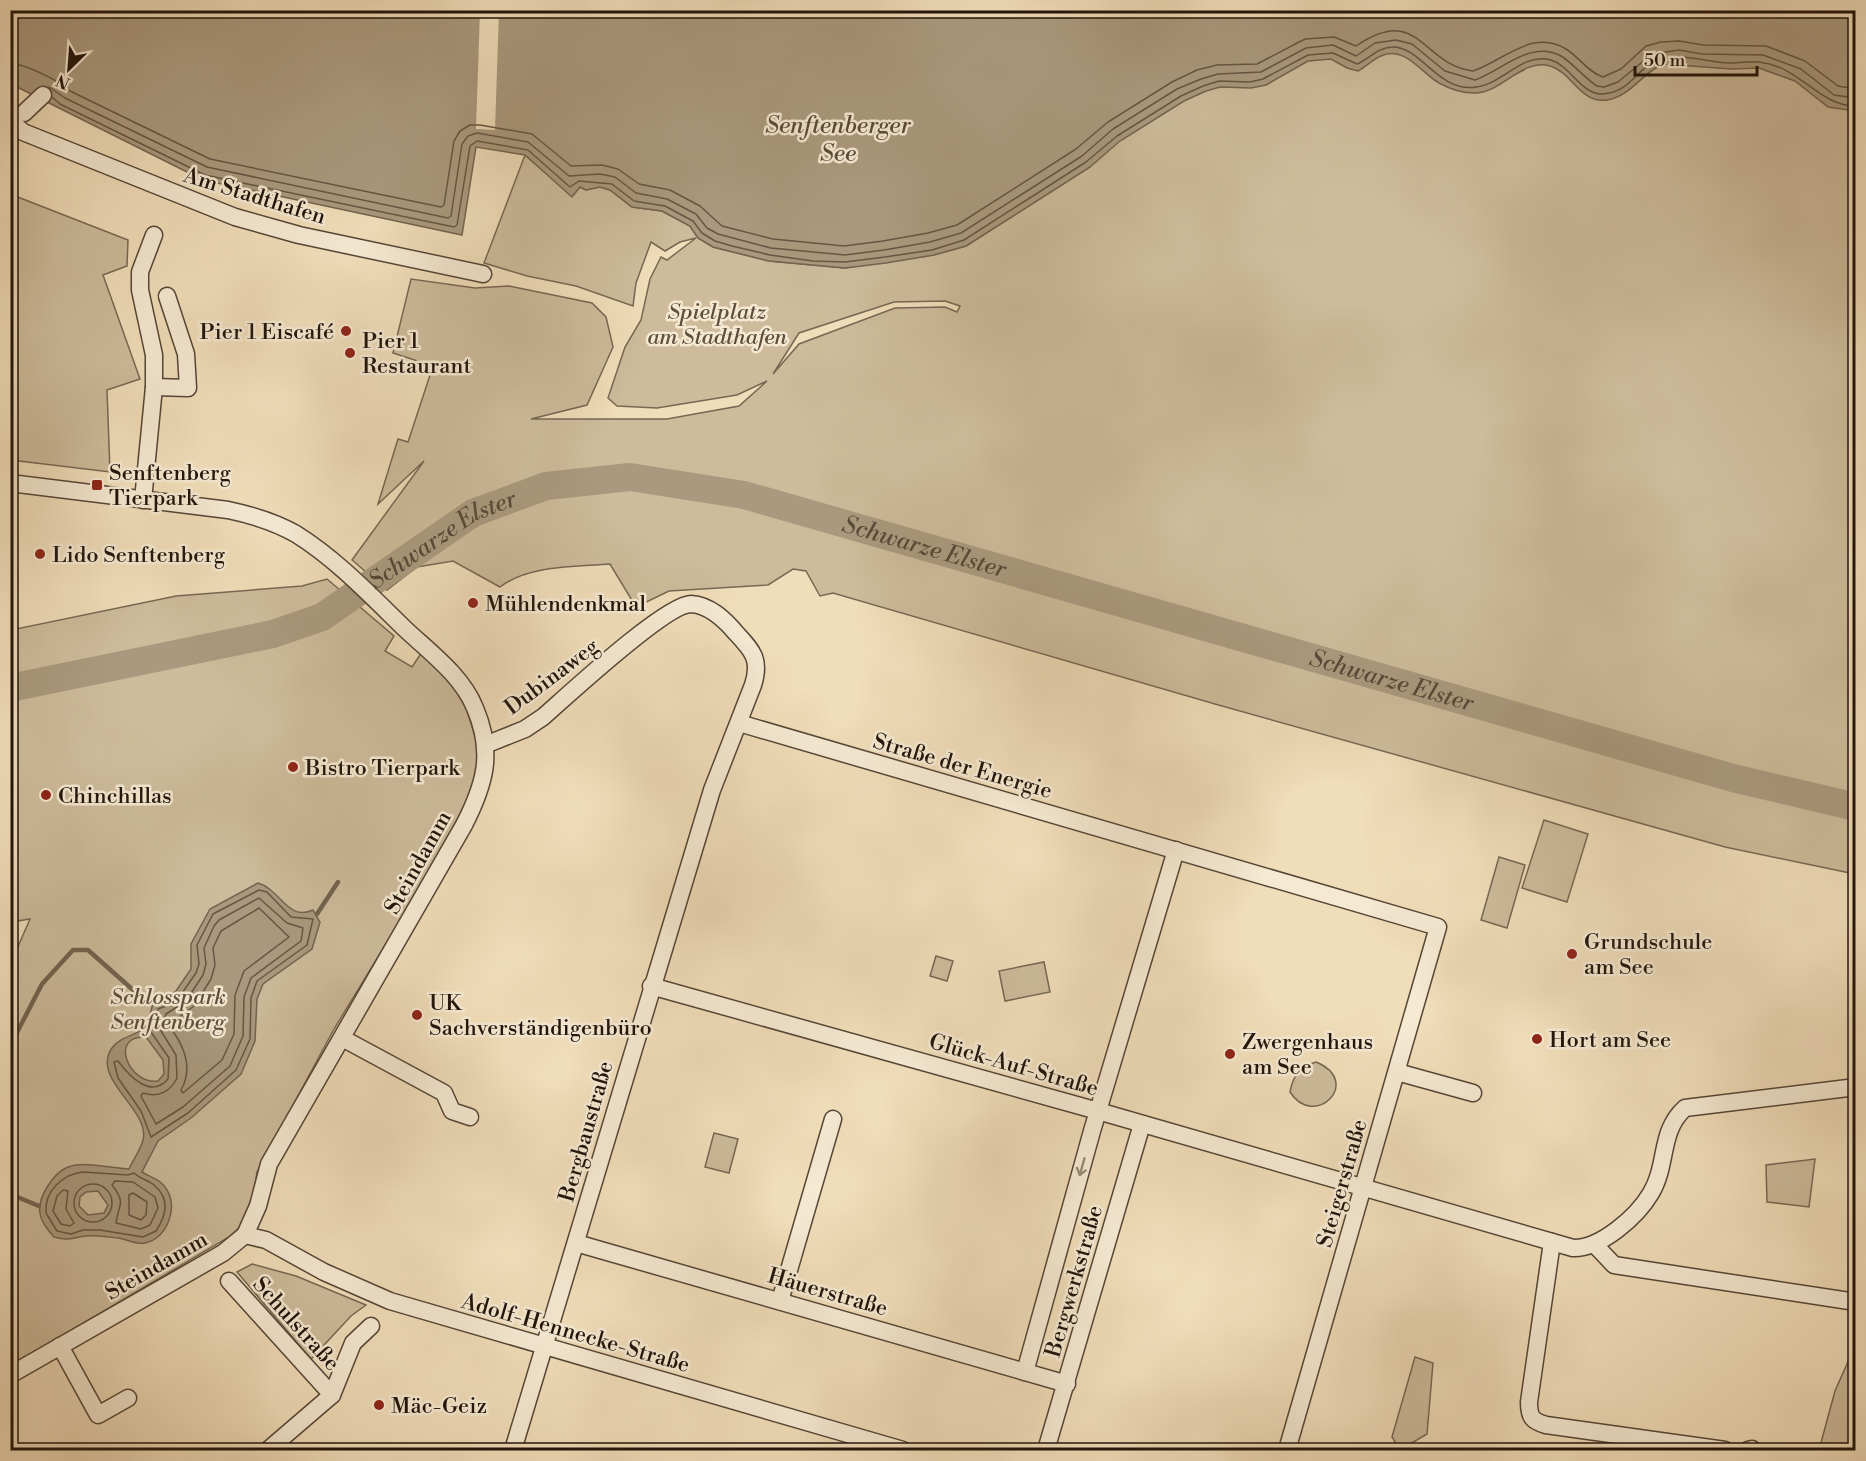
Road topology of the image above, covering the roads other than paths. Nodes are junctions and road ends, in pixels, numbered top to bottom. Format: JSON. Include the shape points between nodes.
{"nodes":[{"id":1,"x":43,"y":95,"type":"dead end"},
{"id":2,"x":154,"y":235,"type":"dead end"},
{"id":3,"x":483,"y":274,"type":"dead end"},
{"id":4,"x":167,"y":296,"type":"dead end"},
{"id":5,"x":154,"y":387,"type":"junction"},
{"id":6,"x":10,"y":483,"type":"edge"},
{"id":7,"x":143,"y":500,"type":"junction"},
{"id":8,"x":739,"y":723,"type":"junction"},
{"id":9,"x":485,"y":745,"type":"junction"},
{"id":10,"x":1176,"y":850,"type":"junction"},
{"id":11,"x":1438,"y":927,"type":"joint"},
{"id":12,"x":651,"y":986,"type":"junction"},
{"id":13,"x":342,"y":1038,"type":"junction"},
{"id":14,"x":1397,"y":1072,"type":"junction"},
{"id":15,"x":1856,"y":1087,"type":"edge"},
{"id":16,"x":1473,"y":1093,"type":"dead end"},
{"id":17,"x":1098,"y":1111,"type":"junction"},
{"id":18,"x":470,"y":1117,"type":"dead end"},
{"id":19,"x":834,"y":1119,"type":"dead end"},
{"id":20,"x":1142,"y":1124,"type":"junction"},
{"id":21,"x":1363,"y":1188,"type":"junction"},
{"id":22,"x":245,"y":1235,"type":"junction"},
{"id":23,"x":1552,"y":1242,"type":"junction"},
{"id":24,"x":576,"y":1243,"type":"junction"},
{"id":25,"x":1595,"y":1245,"type":"junction"},
{"id":26,"x":229,"y":1281,"type":"dead end"},
{"id":27,"x":780,"y":1301,"type":"junction"},
{"id":28,"x":1856,"y":1302,"type":"edge"},
{"id":29,"x":371,"y":1326,"type":"dead end"},
{"id":30,"x":60,"y":1346,"type":"junction"},
{"id":31,"x":543,"y":1346,"type":"junction"},
{"id":32,"x":1025,"y":1372,"type":"junction"},
{"id":33,"x":10,"y":1375,"type":"edge"},
{"id":34,"x":1066,"y":1384,"type":"junction"},
{"id":35,"x":332,"y":1395,"type":"junction"},
{"id":36,"x":128,"y":1398,"type":"dead end"},
{"id":37,"x":268,"y":1450,"type":"edge"},
{"id":38,"x":513,"y":1450,"type":"edge"},
{"id":39,"x":903,"y":1450,"type":"edge"},
{"id":40,"x":1046,"y":1450,"type":"edge"},
{"id":41,"x":1287,"y":1450,"type":"edge"},
{"id":42,"x":1725,"y":1450,"type":"edge"}],
"edges":[{"from":1,"to":3,"type":"street","name":"Am Stadthafen","via":[[20,123],[235,217],[299,235]]},
{"from":2,"to":5,"type":"street","via":[[140,272],[140,290],[154,355]]},
{"from":4,"to":5,"type":"street","via":[[186,354],[188,388]]},
{"from":5,"to":7,"type":"street"},
{"from":6,"to":7,"type":"street","name":"Steindamm"},
{"from":7,"to":9,"type":"street","name":"Steindamm","via":[[253,515],[295,533],[340,567],[459,681],[475,708]]},
{"from":8,"to":9,"type":"street","name":"Dubinaweg","via":[[756,676],[755,657],[723,619],[711,610],[689,604],[672,610],[525,729]]},
{"from":8,"to":10,"type":"street","name":"Straße der Energie"},
{"from":8,"to":12,"type":"street","name":"Bergbaustraße","via":[[712,790]]},
{"from":9,"to":13,"type":"street","name":"Steindamm","via":[[485,776],[477,800]]},
{"from":10,"to":11,"type":"street","name":"Straße der Energie"},
{"from":10,"to":17,"type":"street"},
{"from":11,"to":14,"type":"street","name":"Steigerstraße"},
{"from":12,"to":17,"type":"street","name":"Glück-Auf-Straße"},
{"from":12,"to":24,"type":"street","name":"Bergbaustraße"},
{"from":13,"to":18,"type":"street","via":[[444,1093],[452,1111]]},
{"from":13,"to":22,"type":"street","name":"Steindamm","via":[[270,1164]]},
{"from":14,"to":16,"type":"street"},
{"from":14,"to":21,"type":"street","name":"Steigerstraße"},
{"from":15,"to":25,"type":"street","via":[[1685,1108],[1674,1118],[1666,1137],[1652,1193]]},
{"from":17,"to":20,"type":"street","name":"Glück-Auf-Straße"},
{"from":17,"to":32,"type":"street","name":"Bergwerkstraße","one_way":true},
{"from":19,"to":27,"type":"street"},
{"from":20,"to":21,"type":"street","name":"Glück-Auf-Straße"},
{"from":20,"to":34,"type":"street","name":"Bergwerkstraße"},
{"from":21,"to":23,"type":"street","name":"Glück-Auf-Straße"},
{"from":21,"to":41,"type":"street","name":"Steigerstraße"},
{"from":22,"to":30,"type":"street","name":"Steindamm","via":[[212,1260]]},
{"from":22,"to":31,"type":"street","name":"Adolf-Hennecke-Straße","via":[[266,1240],[324,1272],[390,1301]]},
{"from":23,"to":25,"type":"street","name":"Glück-Auf-Straße","via":[[1573,1248]]},
{"from":23,"to":42,"type":"street","via":[[1529,1402],[1532,1419],[1546,1425]]},
{"from":24,"to":27,"type":"street","name":"Häuerstraße"},
{"from":24,"to":31,"type":"street","name":"Bergbaustraße"},
{"from":25,"to":28,"type":"street","via":[[1614,1266]]},
{"from":26,"to":35,"type":"street","name":"Schulstraße"},
{"from":27,"to":32,"type":"street","name":"Häuerstraße"},
{"from":29,"to":35,"type":"street","via":[[354,1343]]},
{"from":30,"to":33,"type":"street","name":"Steindamm"},
{"from":30,"to":36,"type":"street","via":[[98,1414]]},
{"from":31,"to":38,"type":"street","name":"Bergbaustraße"},
{"from":31,"to":39,"type":"street","name":"Adolf-Hennecke-Straße"},
{"from":32,"to":34,"type":"street","name":"Häuerstraße"},
{"from":34,"to":40,"type":"street","name":"Bergwerkstraße"},
{"from":35,"to":37,"type":"street"}]}
